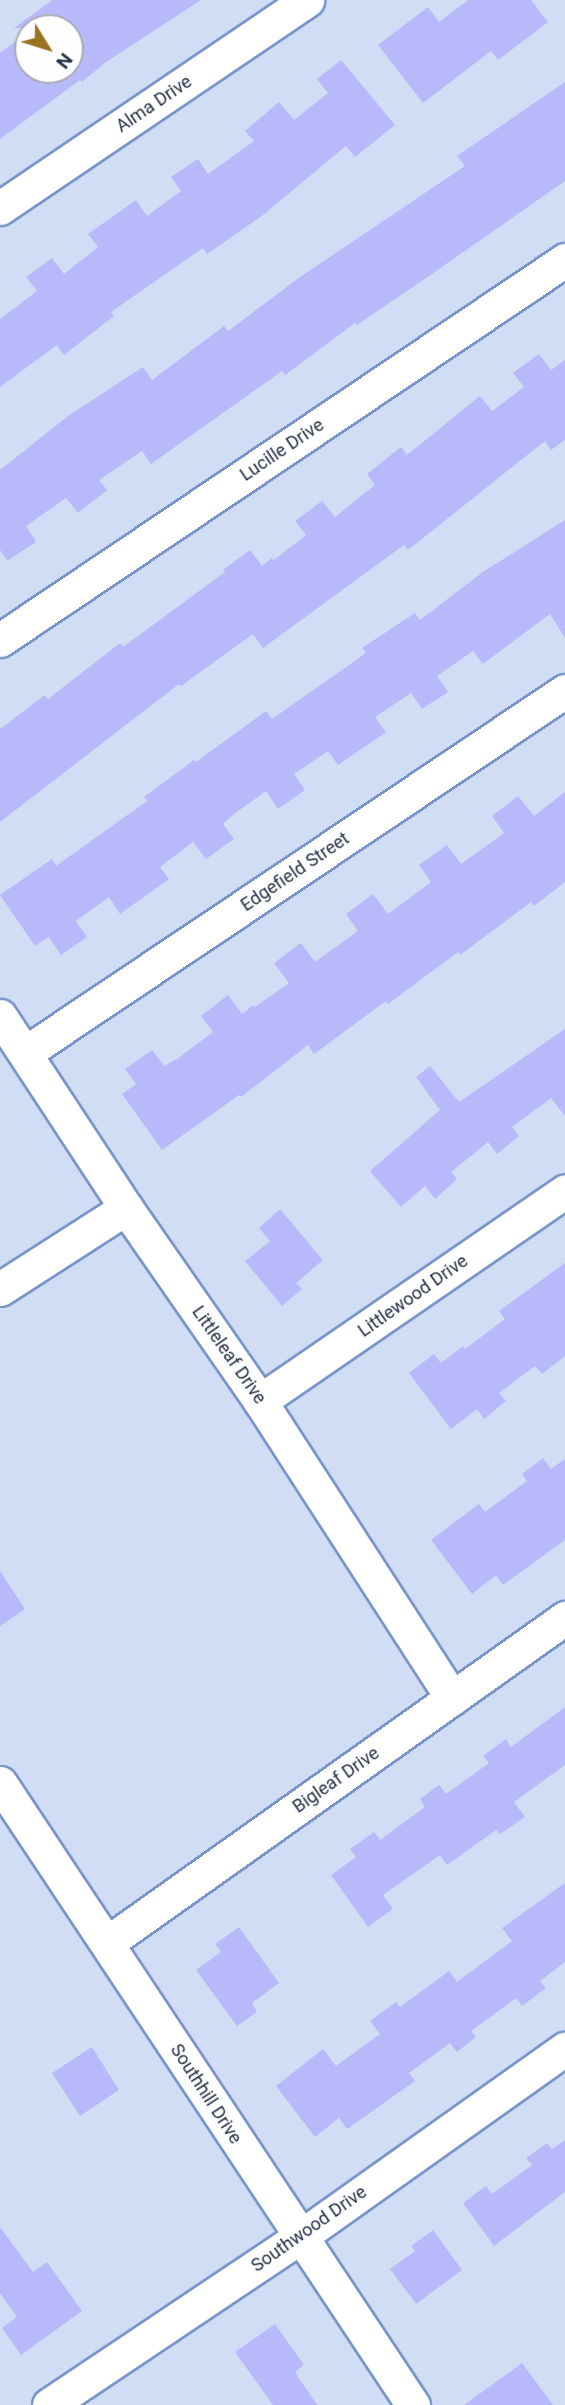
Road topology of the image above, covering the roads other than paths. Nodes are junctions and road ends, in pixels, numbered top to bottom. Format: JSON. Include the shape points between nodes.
{"nodes":[{"id":1,"x":307,"y":0,"type":"edge"},
{"id":2,"x":0,"y":208,"type":"edge"},
{"id":3,"x":565,"y":260,"type":"edge"},
{"id":4,"x":0,"y":640,"type":"edge"},
{"id":5,"x":565,"y":691,"type":"edge"},
{"id":6,"x":0,"y":1016,"type":"edge"},
{"id":7,"x":25,"y":1054,"type":"junction"},
{"id":8,"x":565,"y":1191,"type":"edge"},
{"id":9,"x":126,"y":1208,"type":"junction"},
{"id":10,"x":0,"y":1289,"type":"edge"},
{"id":11,"x":260,"y":1401,"type":"junction"},
{"id":12,"x":565,"y":1618,"type":"edge"},
{"id":13,"x":452,"y":1698,"type":"junction"},
{"id":14,"x":0,"y":1783,"type":"edge"},
{"id":15,"x":107,"y":1942,"type":"junction"},
{"id":16,"x":565,"y":2049,"type":"edge"},
{"id":17,"x":300,"y":2237,"type":"junction"},
{"id":18,"x":49,"y":2405,"type":"edge"},
{"id":19,"x":414,"y":2405,"type":"edge"}],
"edges":[{"from":1,"to":2,"type":"street","name":"Alma Drive"},
{"from":3,"to":4,"type":"street","name":"Lucille Drive"},
{"from":5,"to":7,"type":"street","name":"Edgefield Street"},
{"from":6,"to":7,"type":"street","name":"Littleleaf Drive"},
{"from":7,"to":9,"type":"street","name":"Littleleaf Drive"},
{"from":8,"to":11,"type":"street","name":"Littlewood Drive"},
{"from":9,"to":10,"type":"street"},
{"from":9,"to":11,"type":"street","name":"Littleleaf Drive"},
{"from":11,"to":13,"type":"street","name":"Littleleaf Drive"},
{"from":12,"to":13,"type":"street","name":"Bigleaf Drive"},
{"from":13,"to":15,"type":"street","name":"Bigleaf Drive"},
{"from":14,"to":15,"type":"street","name":"Southhill Drive"},
{"from":15,"to":17,"type":"street","name":"Southhill Drive"},
{"from":16,"to":17,"type":"street","name":"Southwood Drive"},
{"from":17,"to":18,"type":"street","name":"Southwood Drive"},
{"from":17,"to":19,"type":"street","name":"Southhill Drive"}]}
